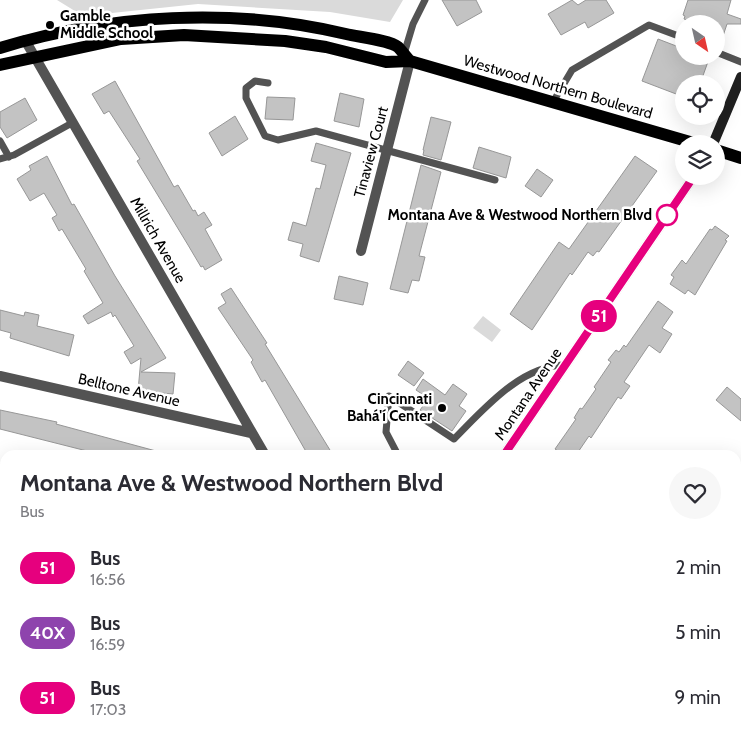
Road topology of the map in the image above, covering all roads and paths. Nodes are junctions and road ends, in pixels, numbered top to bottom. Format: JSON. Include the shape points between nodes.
{"nodes":[{"id":1,"x":425,"y":0,"type":"edge"},
{"id":2,"x":675,"y":35,"type":"edge"},
{"id":3,"x":25,"y":40,"type":"junction"},
{"id":4,"x":0,"y":48,"type":"edge"},
{"id":5,"x":34,"y":56,"type":"junction"},
{"id":6,"x":725,"y":56,"type":"edge"},
{"id":7,"x":405,"y":59,"type":"junction"},
{"id":8,"x":741,"y":62,"type":"edge"},
{"id":9,"x":0,"y":65,"type":"edge"},
{"id":10,"x":741,"y":77,"type":"edge"},
{"id":11,"x":268,"y":82,"type":"dead end"},
{"id":12,"x":553,"y":102,"type":"junction"},
{"id":13,"x":72,"y":123,"type":"junction"},
{"id":14,"x":717,"y":135,"type":"edge"},
{"id":15,"x":675,"y":138,"type":"edge"},
{"id":16,"x":0,"y":141,"type":"edge"},
{"id":17,"x":387,"y":150,"type":"junction"},
{"id":18,"x":725,"y":153,"type":"edge"},
{"id":19,"x":9,"y":157,"type":"junction"},
{"id":20,"x":741,"y":158,"type":"edge"},
{"id":21,"x":0,"y":159,"type":"edge"},
{"id":22,"x":495,"y":180,"type":"dead end"},
{"id":23,"x":688,"y":185,"type":"edge"},
{"id":24,"x":361,"y":251,"type":"dead end"},
{"id":25,"x":566,"y":365,"type":"junction"},
{"id":26,"x":0,"y":376,"type":"edge"},
{"id":27,"x":251,"y":433,"type":"junction"},
{"id":28,"x":262,"y":450,"type":"edge"},
{"id":29,"x":395,"y":450,"type":"edge"},
{"id":30,"x":507,"y":450,"type":"edge"}],
"edges":[{"from":1,"to":7,"type":"lane","via":[[413,24]]},
{"from":2,"to":12,"type":"lane","via":[[648,25],[572,70]]},
{"from":3,"to":4,"type":"main road","name":"Westwood Northern Boulevard"},
{"from":3,"to":5,"type":"street","name":"Millrich Avenue"},
{"from":3,"to":7,"type":"main road","name":"Westwood Northern Boulevard","via":[[126,21],[166,18],[251,20],[300,24],[396,46]]},
{"from":5,"to":7,"type":"main road","name":"Westwood Northern Boulevard","via":[[121,39],[184,35],[326,47],[386,62]]},
{"from":5,"to":9,"type":"main road","name":"Westwood Northern Boulevard"},
{"from":5,"to":13,"type":"street","name":"Millrich Avenue"},
{"from":6,"to":8,"type":"lane"},
{"from":7,"to":12,"type":"main road","name":"Westwood Northern Boulevard"},
{"from":7,"to":17,"type":"street","name":"Tinaview Court"},
{"from":10,"to":14,"type":"street"},
{"from":11,"to":17,"type":"lane","via":[[255,80],[246,88],[246,98],[265,136],[278,140],[316,131]]},
{"from":12,"to":15,"type":"main road","name":"Westwood Northern Boulevard"},
{"from":13,"to":19,"type":"lane"},
{"from":13,"to":27,"type":"street","name":"Millrich Avenue"},
{"from":16,"to":19,"type":"lane"},
{"from":17,"to":22,"type":"lane"},
{"from":17,"to":24,"type":"street","name":"Tinaview Court"},
{"from":18,"to":20,"type":"main road"},
{"from":19,"to":21,"type":"lane"},
{"from":23,"to":25,"type":"street","name":"Montana Avenue"},
{"from":25,"to":29,"type":"lane","via":[[548,365],[520,380],[490,403],[454,439],[389,396],[386,432]]},
{"from":25,"to":30,"type":"street","name":"Montana Avenue"},
{"from":26,"to":27,"type":"street","name":"Belltone Avenue"},
{"from":27,"to":28,"type":"street","name":"Millrich Avenue"}]}
